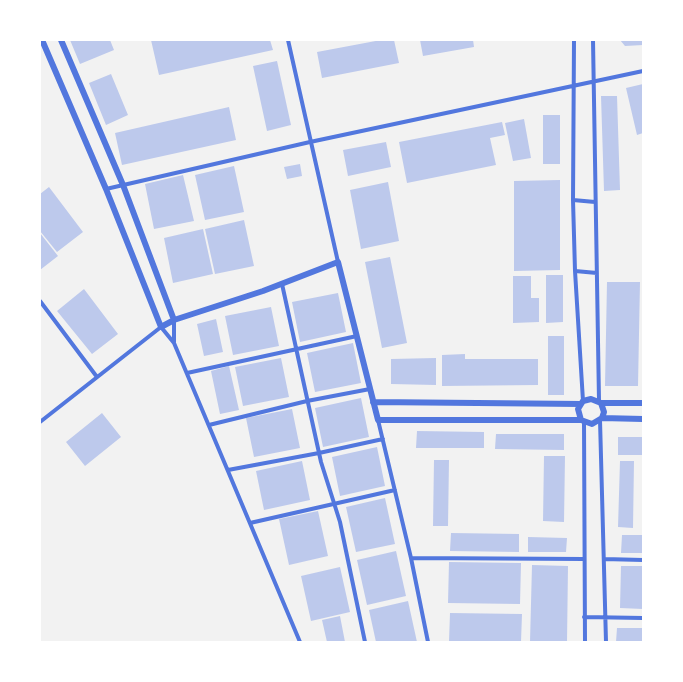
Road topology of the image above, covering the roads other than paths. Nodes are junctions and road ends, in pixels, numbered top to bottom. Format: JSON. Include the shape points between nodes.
{"nodes":[{"id":1,"x":42,"y":40,"type":"edge"},
{"id":2,"x":62,"y":40,"type":"edge"},
{"id":3,"x":288,"y":40,"type":"edge"},
{"id":4,"x":574,"y":40,"type":"edge"},
{"id":5,"x":593,"y":40,"type":"edge"},
{"id":6,"x":643,"y":71,"type":"edge"},
{"id":7,"x":593,"y":83,"type":"junction"},
{"id":8,"x":574,"y":86,"type":"junction"},
{"id":9,"x":310,"y":142,"type":"junction"},
{"id":10,"x":124,"y":185,"type":"junction"},
{"id":11,"x":106,"y":189,"type":"junction"},
{"id":12,"x":573,"y":200,"type":"junction"},
{"id":13,"x":595,"y":202,"type":"junction"},
{"id":14,"x":338,"y":262,"type":"junction"},
{"id":15,"x":575,"y":271,"type":"junction"},
{"id":16,"x":597,"y":273,"type":"junction"},
{"id":17,"x":282,"y":284,"type":"junction"},
{"id":18,"x":40,"y":301,"type":"edge"},
{"id":19,"x":174,"y":320,"type":"junction"},
{"id":20,"x":161,"y":326,"type":"junction"},
{"id":21,"x":356,"y":336,"type":"junction"},
{"id":22,"x":174,"y":342,"type":"junction"},
{"id":23,"x":296,"y":349,"type":"junction"},
{"id":24,"x":187,"y":373,"type":"junction"},
{"id":25,"x":97,"y":377,"type":"junction"},
{"id":26,"x":370,"y":389,"type":"junction"},
{"id":27,"x":307,"y":401,"type":"junction"},
{"id":28,"x":373,"y":402,"type":"junction"},
{"id":29,"x":600,"y":402,"type":"junction"},
{"id":30,"x":582,"y":403,"type":"junction"},
{"id":31,"x":643,"y":403,"type":"edge"},
{"id":32,"x":601,"y":419,"type":"junction"},
{"id":33,"x":643,"y":419,"type":"edge"},
{"id":34,"x":378,"y":420,"type":"junction"},
{"id":35,"x":583,"y":421,"type":"junction"},
{"id":36,"x":40,"y":422,"type":"edge"},
{"id":37,"x":209,"y":425,"type":"junction"},
{"id":38,"x":382,"y":439,"type":"junction"},
{"id":39,"x":319,"y":453,"type":"junction"},
{"id":40,"x":228,"y":470,"type":"junction"},
{"id":41,"x":395,"y":490,"type":"junction"},
{"id":42,"x":334,"y":503,"type":"junction"},
{"id":43,"x":250,"y":523,"type":"junction"},
{"id":44,"x":411,"y":558,"type":"junction"},
{"id":45,"x":584,"y":559,"type":"junction"},
{"id":46,"x":604,"y":559,"type":"junction"},
{"id":47,"x":643,"y":560,"type":"edge"},
{"id":48,"x":584,"y":617,"type":"junction"},
{"id":49,"x":605,"y":617,"type":"junction"},
{"id":50,"x":643,"y":618,"type":"edge"},
{"id":51,"x":300,"y":642,"type":"edge"},
{"id":52,"x":365,"y":642,"type":"edge"},
{"id":53,"x":428,"y":642,"type":"edge"},
{"id":54,"x":585,"y":642,"type":"edge"},
{"id":55,"x":606,"y":642,"type":"edge"}],
"edges":[{"from":1,"to":11,"type":"street"},
{"from":2,"to":10,"type":"street"},
{"from":3,"to":9,"type":"street"},
{"from":4,"to":8,"type":"street"},
{"from":5,"to":7,"type":"street"},
{"from":6,"to":7,"type":"street"},
{"from":7,"to":8,"type":"street"},
{"from":7,"to":13,"type":"street"},
{"from":8,"to":9,"type":"street"},
{"from":8,"to":12,"type":"street"},
{"from":9,"to":10,"type":"street"},
{"from":9,"to":14,"type":"street"},
{"from":10,"to":11,"type":"street"},
{"from":10,"to":19,"type":"street"},
{"from":11,"to":20,"type":"street"},
{"from":12,"to":13,"type":"street"},
{"from":12,"to":15,"type":"street"},
{"from":13,"to":16,"type":"street"},
{"from":14,"to":17,"type":"street"},
{"from":14,"to":21,"type":"street"},
{"from":15,"to":16,"type":"street"},
{"from":15,"to":30,"type":"street"},
{"from":16,"to":29,"type":"street"},
{"from":17,"to":19,"type":"street"},
{"from":17,"to":23,"type":"street"},
{"from":18,"to":25,"type":"street"},
{"from":19,"to":20,"type":"street"},
{"from":19,"to":22,"type":"street"},
{"from":20,"to":22,"type":"street"},
{"from":20,"to":25,"type":"street"},
{"from":21,"to":23,"type":"street"},
{"from":21,"to":26,"type":"street"},
{"from":22,"to":24,"type":"street"},
{"from":23,"to":24,"type":"street"},
{"from":23,"to":27,"type":"street"},
{"from":24,"to":37,"type":"street"},
{"from":25,"to":36,"type":"street"},
{"from":26,"to":27,"type":"street"},
{"from":26,"to":28,"type":"street"},
{"from":27,"to":37,"type":"street"},
{"from":27,"to":39,"type":"street"},
{"from":28,"to":30,"type":"street"},
{"from":28,"to":34,"type":"street"},
{"from":29,"to":30,"type":"street","via":[[591,399]]},
{"from":29,"to":31,"type":"street"},
{"from":29,"to":32,"type":"street","via":[[603,407]]},
{"from":30,"to":35,"type":"street","via":[[579,415]]},
{"from":32,"to":33,"type":"street"},
{"from":32,"to":35,"type":"street","via":[[592,424]]},
{"from":32,"to":46,"type":"street"},
{"from":34,"to":35,"type":"street"},
{"from":34,"to":38,"type":"street"},
{"from":35,"to":45,"type":"street"},
{"from":37,"to":40,"type":"street"},
{"from":38,"to":39,"type":"street"},
{"from":38,"to":41,"type":"street"},
{"from":39,"to":40,"type":"street"},
{"from":39,"to":42,"type":"street"},
{"from":40,"to":43,"type":"street"},
{"from":41,"to":42,"type":"street"},
{"from":41,"to":44,"type":"street"},
{"from":42,"to":43,"type":"street"},
{"from":42,"to":52,"type":"street"},
{"from":43,"to":51,"type":"street"},
{"from":44,"to":45,"type":"street"},
{"from":44,"to":53,"type":"street"},
{"from":45,"to":48,"type":"street"},
{"from":46,"to":47,"type":"street"},
{"from":46,"to":49,"type":"street"},
{"from":48,"to":49,"type":"street"},
{"from":48,"to":54,"type":"street"},
{"from":49,"to":50,"type":"street"},
{"from":49,"to":55,"type":"street"}]}
